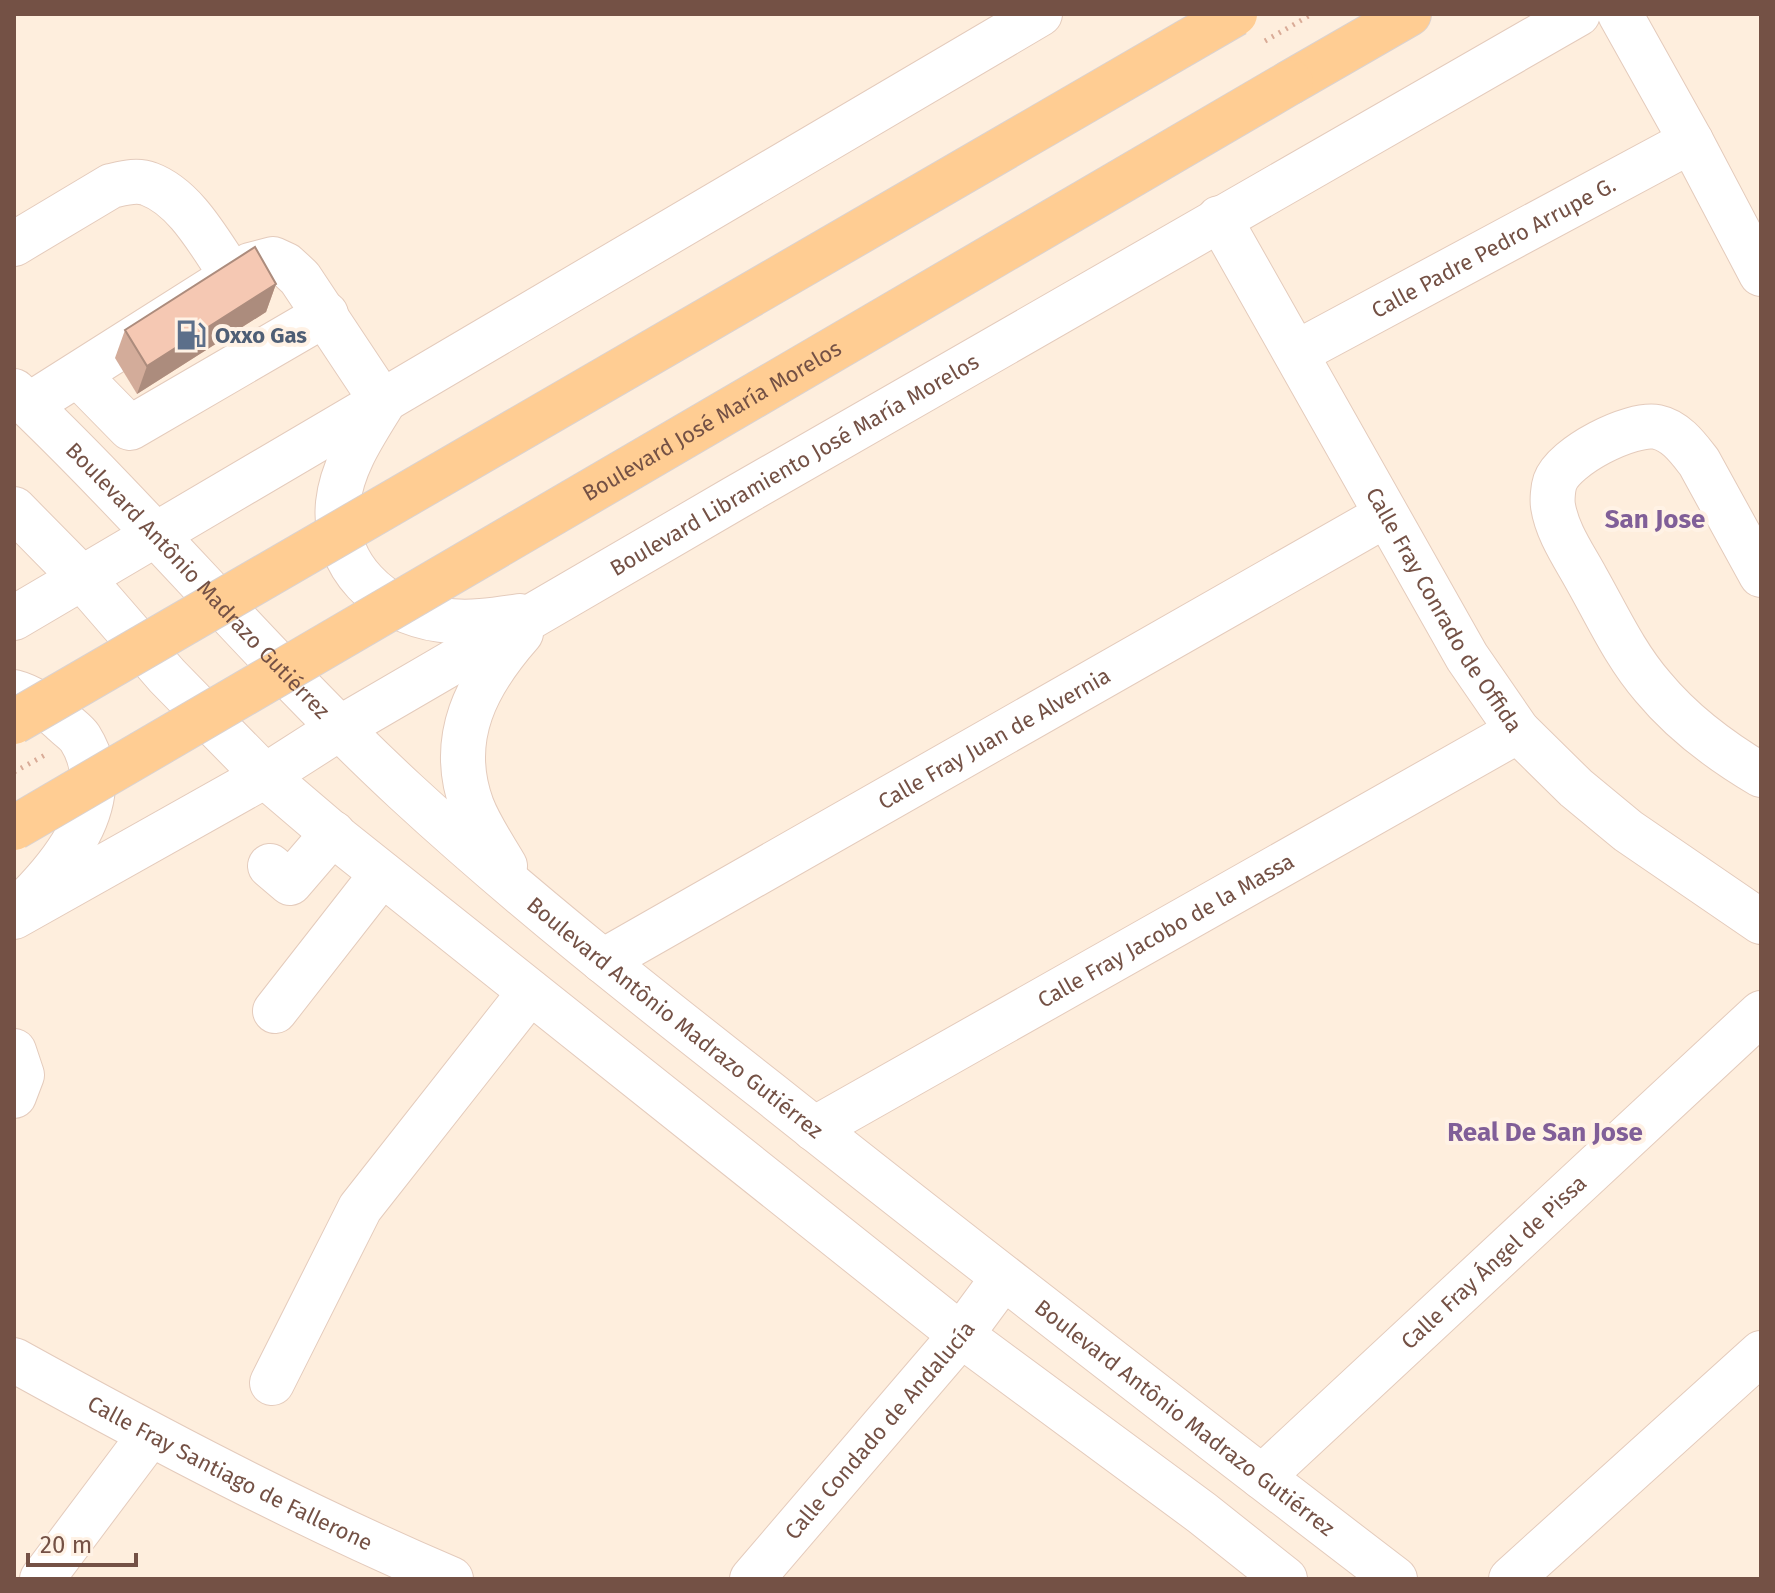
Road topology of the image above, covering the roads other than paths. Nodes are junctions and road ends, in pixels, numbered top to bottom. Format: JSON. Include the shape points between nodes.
{"nodes":[{"id":1,"x":1040,"y":14,"type":"edge"},
{"id":2,"x":1235,"y":14,"type":"edge"},
{"id":3,"x":1409,"y":14,"type":"edge"},
{"id":4,"x":1578,"y":14,"type":"edge"},
{"id":5,"x":1620,"y":14,"type":"edge"},
{"id":6,"x":1691,"y":141,"type":"junction"},
{"id":7,"x":1219,"y":218,"type":"junction"},
{"id":8,"x":14,"y":244,"type":"edge"},
{"id":9,"x":1761,"y":274,"type":"edge"},
{"id":10,"x":233,"y":277,"type":"junction"},
{"id":11,"x":326,"y":314,"type":"junction"},
{"id":12,"x":1296,"y":353,"type":"junction"},
{"id":13,"x":78,"y":375,"type":"junction"},
{"id":14,"x":22,"y":398,"type":"edge"},
{"id":15,"x":383,"y":403,"type":"junction"},
{"id":16,"x":130,"y":428,"type":"junction"},
{"id":17,"x":83,"y":460,"type":"junction"},
{"id":18,"x":14,"y":509,"type":"edge"},
{"id":19,"x":1386,"y":515,"type":"junction"},
{"id":20,"x":156,"y":533,"type":"junction"},
{"id":21,"x":1761,"y":575,"type":"edge"},
{"id":22,"x":82,"y":578,"type":"junction"},
{"id":23,"x":538,"y":613,"type":"junction"},
{"id":24,"x":14,"y":618,"type":"edge"},
{"id":25,"x":14,"y":692,"type":"edge"},
{"id":26,"x":14,"y":722,"type":"edge"},
{"id":27,"x":340,"y":728,"type":"junction"},
{"id":28,"x":1518,"y":731,"type":"junction"},
{"id":29,"x":1761,"y":775,"type":"edge"},
{"id":30,"x":265,"y":776,"type":"junction"},
{"id":31,"x":14,"y":828,"type":"edge"},
{"id":32,"x":333,"y":833,"type":"junction"},
{"id":33,"x":270,"y":866,"type":"dead end"},
{"id":34,"x":382,"y":874,"type":"junction"},
{"id":35,"x":521,"y":894,"type":"junction"},
{"id":36,"x":14,"y":915,"type":"edge"},
{"id":37,"x":1761,"y":922,"type":"edge"},
{"id":38,"x":603,"y":961,"type":"junction"},
{"id":39,"x":530,"y":992,"type":"junction"},
{"id":40,"x":275,"y":1011,"type":"dead end"},
{"id":41,"x":1761,"y":1013,"type":"edge"},
{"id":42,"x":14,"y":1051,"type":"edge"},
{"id":43,"x":14,"y":1096,"type":"edge"},
{"id":44,"x":814,"y":1129,"type":"junction"},
{"id":45,"x":1003,"y":1278,"type":"junction"},
{"id":46,"x":961,"y":1335,"type":"junction"},
{"id":47,"x":1761,"y":1353,"type":"edge"},
{"id":48,"x":14,"y":1360,"type":"edge"},
{"id":49,"x":272,"y":1383,"type":"dead end"},
{"id":50,"x":150,"y":1435,"type":"junction"},
{"id":51,"x":1262,"y":1477,"type":"junction"},
{"id":52,"x":386,"y":1567,"type":"edge"},
{"id":53,"x":42,"y":1579,"type":"edge"},
{"id":54,"x":451,"y":1579,"type":"edge"},
{"id":55,"x":752,"y":1579,"type":"edge"},
{"id":56,"x":1285,"y":1579,"type":"edge"},
{"id":57,"x":1395,"y":1579,"type":"edge"},
{"id":58,"x":1511,"y":1579,"type":"edge"}],
"edges":[{"from":1,"to":15,"type":"street"},
{"from":2,"to":26,"type":"main road","bridge":true},
{"from":3,"to":31,"type":"main road","name":"Boulevard José María Morelos","bridge":true},
{"from":4,"to":7,"type":"street","name":"Boulevard Libramiento José María Morelos"},
{"from":5,"to":6,"type":"street"},
{"from":6,"to":9,"type":"street"},
{"from":6,"to":12,"type":"street","name":"Calle Padre Pedro Arrupe G."},
{"from":7,"to":12,"type":"street","name":"Calle Fray Conrado de Offida"},
{"from":7,"to":23,"type":"street","name":"Boulevard Libramiento José María Morelos"},
{"from":8,"to":10,"type":"street","via":[[111,186],[147,183],[183,209]]},
{"from":10,"to":11,"type":"street","via":[[273,259],[300,278]]},
{"from":10,"to":13,"type":"street"},
{"from":11,"to":15,"type":"street"},
{"from":11,"to":16,"type":"street"},
{"from":12,"to":19,"type":"street","name":"Calle Fray Conrado de Offida"},
{"from":13,"to":14,"type":"street"},
{"from":13,"to":16,"type":"street"},
{"from":14,"to":17,"type":"street","name":"Boulevard Antônio Madrazo Gutiérrez"},
{"from":15,"to":20,"type":"street"},
{"from":15,"to":23,"type":"street","via":[[347,466],[338,503],[340,539],[352,570],[376,593],[437,620],[492,621]]},
{"from":16,"to":17,"type":"street"},
{"from":17,"to":20,"type":"street","name":"Boulevard Antônio Madrazo Gutiérrez"},
{"from":18,"to":22,"type":"street"},
{"from":19,"to":28,"type":"street","name":"Calle Fray Conrado de Offida","via":[[1467,657]]},
{"from":19,"to":38,"type":"street","name":"Calle Fray Juan de Alvernia"},
{"from":20,"to":22,"type":"street"},
{"from":20,"to":27,"type":"street","name":"Boulevard Antônio Madrazo Gutiérrez"},
{"from":21,"to":29,"type":"street","via":[[1699,462],[1672,433],[1640,427],[1585,450],[1555,481],[1553,506],[1562,533],[1632,660],[1692,725]]},
{"from":22,"to":24,"type":"street"},
{"from":22,"to":30,"type":"street","via":[[167,676]]},
{"from":23,"to":27,"type":"street","name":"Boulevard Libramiento José María Morelos"},
{"from":23,"to":35,"type":"street","via":[[478,691],[463,734],[472,807]]},
{"from":25,"to":36,"type":"street","via":[[55,715],[79,737],[93,770],[90,807],[75,842]]},
{"from":27,"to":30,"type":"street","name":"Boulevard Libramiento José María Morelos"},
{"from":27,"to":35,"type":"street","name":"Boulevard Antônio Madrazo Gutiérrez"},
{"from":28,"to":37,"type":"street","name":"Calle Fray Conrado de Offida","via":[[1628,831]]},
{"from":28,"to":44,"type":"street","name":"Calle Fray Jacobo de la Massa"},
{"from":30,"to":32,"type":"street"},
{"from":30,"to":36,"type":"street","name":"Boulevard Libramiento José María Morelos"},
{"from":32,"to":33,"type":"street","via":[[290,883]]},
{"from":32,"to":34,"type":"street"},
{"from":34,"to":39,"type":"street"},
{"from":34,"to":40,"type":"street"},
{"from":35,"to":38,"type":"street","name":"Boulevard Antônio Madrazo Gutiérrez"},
{"from":38,"to":44,"type":"street","name":"Boulevard Antônio Madrazo Gutiérrez"},
{"from":39,"to":46,"type":"street"},
{"from":39,"to":49,"type":"street","via":[[360,1208]]},
{"from":41,"to":51,"type":"street","name":"Calle Fray Ángel de Pissa"},
{"from":42,"to":43,"type":"street","via":[[22,1075]]},
{"from":44,"to":45,"type":"street","name":"Boulevard Antônio Madrazo Gutiérrez"},
{"from":45,"to":46,"type":"street","name":"Calle Condado de Andalucía"},
{"from":45,"to":51,"type":"street","name":"Boulevard Antônio Madrazo Gutiérrez"},
{"from":46,"to":55,"type":"street","name":"Calle Condado de Andalucía"},
{"from":46,"to":56,"type":"street"},
{"from":47,"to":58,"type":"street"},
{"from":48,"to":50,"type":"street","name":"Calle Fray Santiago de Fallerone"},
{"from":50,"to":52,"type":"street","name":"Calle Fray Santiago de Fallerone"},
{"from":50,"to":53,"type":"street"},
{"from":51,"to":57,"type":"street","name":"Boulevard Antônio Madrazo Gutiérrez"},
{"from":52,"to":54,"type":"street","name":"Calle Fray Santiago de Fallerone"}]}
